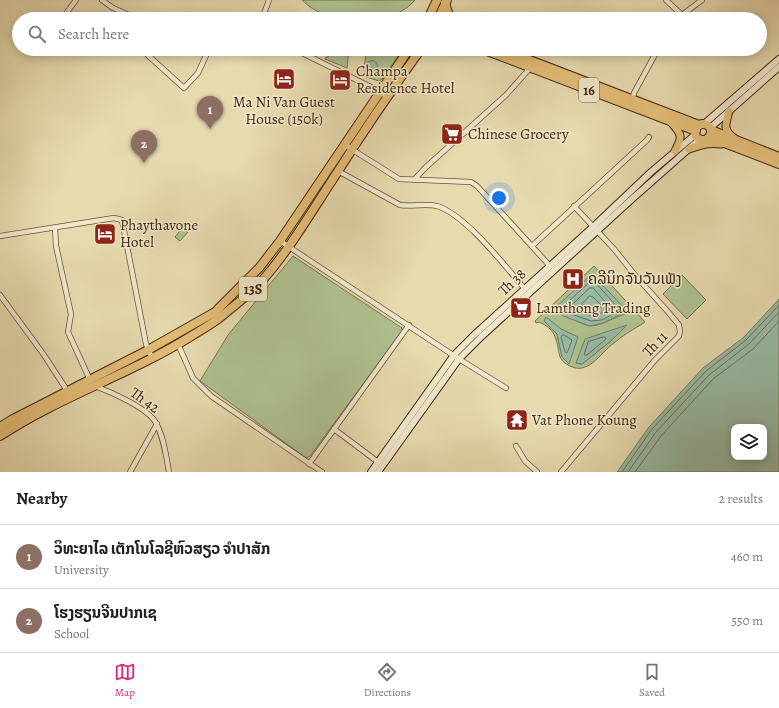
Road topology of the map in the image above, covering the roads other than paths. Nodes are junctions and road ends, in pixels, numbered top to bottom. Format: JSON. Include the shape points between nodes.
{"nodes":[{"id":1,"x":76,"y":0,"type":"edge"},
{"id":2,"x":102,"y":0,"type":"edge"},
{"id":3,"x":269,"y":0,"type":"edge"},
{"id":4,"x":666,"y":0,"type":"edge"},
{"id":5,"x":702,"y":0,"type":"edge"},
{"id":6,"x":443,"y":1,"type":"edge"},
{"id":7,"x":67,"y":12,"type":"edge"},
{"id":8,"x":122,"y":12,"type":"edge"},
{"id":9,"x":265,"y":12,"type":"edge"},
{"id":10,"x":434,"y":12,"type":"edge"},
{"id":11,"x":440,"y":12,"type":"edge"},
{"id":12,"x":447,"y":12,"type":"edge"},
{"id":13,"x":677,"y":12,"type":"edge"},
{"id":14,"x":687,"y":12,"type":"edge"},
{"id":15,"x":149,"y":56,"type":"edge"},
{"id":16,"x":206,"y":56,"type":"edge"},
{"id":17,"x":308,"y":56,"type":"edge"},
{"id":18,"x":404,"y":56,"type":"edge"},
{"id":19,"x":416,"y":56,"type":"edge"},
{"id":20,"x":504,"y":56,"type":"edge"},
{"id":21,"x":515,"y":56,"type":"edge"},
{"id":22,"x":654,"y":56,"type":"edge"},
{"id":23,"x":779,"y":58,"type":"edge"},
{"id":24,"x":532,"y":65,"type":"junction"},
{"id":25,"x":779,"y":67,"type":"edge"},
{"id":26,"x":750,"y":89,"type":"junction"},
{"id":27,"x":380,"y":91,"type":"junction"},
{"id":28,"x":387,"y":97,"type":"junction"},
{"id":29,"x":632,"y":102,"type":"junction"},
{"id":30,"x":728,"y":111,"type":"junction"},
{"id":31,"x":671,"y":121,"type":"junction"},
{"id":32,"x":703,"y":131,"type":"junction"},
{"id":33,"x":649,"y":137,"type":"dead end"},
{"id":34,"x":739,"y":141,"type":"junction"},
{"id":35,"x":728,"y":145,"type":"junction"},
{"id":36,"x":348,"y":147,"type":"junction"},
{"id":37,"x":689,"y":149,"type":"junction"},
{"id":38,"x":675,"y":151,"type":"junction"},
{"id":39,"x":779,"y":157,"type":"edge"},
{"id":40,"x":779,"y":164,"type":"edge"},
{"id":41,"x":338,"y":171,"type":"junction"},
{"id":42,"x":414,"y":180,"type":"junction"},
{"id":43,"x":574,"y":206,"type":"junction"},
{"id":44,"x":54,"y":228,"type":"junction"},
{"id":45,"x":596,"y":229,"type":"junction"},
{"id":46,"x":0,"y":236,"type":"edge"},
{"id":47,"x":280,"y":241,"type":"junction"},
{"id":48,"x":289,"y":246,"type":"junction"},
{"id":49,"x":532,"y":246,"type":"junction"},
{"id":50,"x":549,"y":265,"type":"junction"},
{"id":51,"x":524,"y":288,"type":"junction"},
{"id":52,"x":0,"y":295,"type":"edge"},
{"id":53,"x":409,"y":325,"type":"junction"},
{"id":54,"x":178,"y":344,"type":"junction"},
{"id":55,"x":148,"y":350,"type":"junction"},
{"id":56,"x":457,"y":357,"type":"junction"},
{"id":57,"x":152,"y":358,"type":"junction"},
{"id":58,"x":93,"y":383,"type":"junction"},
{"id":59,"x":506,"y":388,"type":"dead end"},
{"id":60,"x":69,"y":394,"type":"junction"},
{"id":61,"x":157,"y":424,"type":"junction"},
{"id":62,"x":0,"y":427,"type":"edge"},
{"id":63,"x":334,"y":429,"type":"junction"},
{"id":64,"x":0,"y":436,"type":"edge"},
{"id":65,"x":516,"y":446,"type":"dead end"},
{"id":66,"x":378,"y":462,"type":"junction"},
{"id":67,"x":309,"y":464,"type":"junction"},
{"id":68,"x":130,"y":472,"type":"edge"},
{"id":69,"x":168,"y":472,"type":"edge"},
{"id":70,"x":322,"y":472,"type":"edge"},
{"id":71,"x":371,"y":472,"type":"edge"},
{"id":72,"x":378,"y":472,"type":"edge"},
{"id":73,"x":537,"y":472,"type":"edge"},
{"id":74,"x":562,"y":472,"type":"edge"}],
"edges":[{"from":1,"to":7,"type":"street"},
{"from":2,"to":8,"type":"street"},
{"from":3,"to":9,"type":"street"},
{"from":4,"to":13,"type":"street"},
{"from":5,"to":14,"type":"street"},
{"from":6,"to":10,"type":"highway"},
{"from":6,"to":11,"type":"highway"},
{"from":6,"to":12,"type":"highway"},
{"from":15,"to":16,"type":"street","via":[[184,88],[198,73]]},
{"from":17,"to":27,"type":"street"},
{"from":18,"to":27,"type":"highway","number":"13S"},
{"from":19,"to":28,"type":"highway","number":"13S"},
{"from":20,"to":24,"type":"highway","number":"16"},
{"from":21,"to":24,"type":"highway","number":"16"},
{"from":22,"to":29,"type":"street","via":[[634,93]]},
{"from":23,"to":26,"type":"street","name":"Th 38"},
{"from":24,"to":29,"type":"highway","number":"16"},
{"from":24,"to":42,"type":"street","via":[[506,95]]},
{"from":25,"to":26,"type":"street","name":"Th 38"},
{"from":26,"to":30,"type":"street","name":"Th 38"},
{"from":26,"to":32,"type":"street","name":"Th 38"},
{"from":27,"to":28,"type":"street"},
{"from":27,"to":36,"type":"highway","number":"13S"},
{"from":28,"to":36,"type":"highway","number":"13S"},
{"from":29,"to":31,"type":"highway","number":"16"},
{"from":29,"to":32,"type":"highway","number":"16"},
{"from":30,"to":32,"type":"street","name":"Th 38"},
{"from":30,"to":34,"type":"main road","via":[[727,133]]},
{"from":31,"to":32,"type":"highway","number":"16"},
{"from":31,"to":38,"type":"main road","via":[[681,136]]},
{"from":32,"to":34,"type":"highway","number":"16"},
{"from":32,"to":35,"type":"highway","number":"16"},
{"from":32,"to":37,"type":"street","name":"Th 38"},
{"from":32,"to":38,"type":"street","name":"Th 38"},
{"from":33,"to":43,"type":"street"},
{"from":34,"to":39,"type":"highway","number":"16"},
{"from":35,"to":37,"type":"main road","via":[[708,143]]},
{"from":35,"to":40,"type":"highway","number":"16"},
{"from":36,"to":41,"type":"highway","number":"13S"},
{"from":36,"to":42,"type":"street","via":[[394,177]]},
{"from":36,"to":47,"type":"highway","number":"13S"},
{"from":37,"to":45,"type":"street","name":"Th 38"},
{"from":38,"to":45,"type":"street","name":"Th 38"},
{"from":41,"to":48,"type":"highway","number":"13S"},
{"from":41,"to":51,"type":"street","via":[[400,205],[436,206],[449,212],[475,233]]},
{"from":42,"to":49,"type":"street","via":[[471,182]]},
{"from":43,"to":45,"type":"street","name":"Th 11"},
{"from":43,"to":49,"type":"street"},
{"from":44,"to":46,"type":"street"},
{"from":44,"to":55,"type":"street","via":[[114,218],[123,222]]},
{"from":44,"to":58,"type":"street","via":[[71,314],[68,332]]},
{"from":45,"to":50,"type":"street","name":"Th 38"},
{"from":45,"to":56,"type":"street","name":"Th 38"},
{"from":45,"to":74,"type":"street","name":"Th 11","via":[[679,325],[680,332]]},
{"from":47,"to":48,"type":"street"},
{"from":47,"to":55,"type":"highway","number":"13S","via":[[259,268],[215,312]]},
{"from":48,"to":53,"type":"street"},
{"from":48,"to":54,"type":"highway","number":"13S","via":[[259,283],[240,301],[217,320]]},
{"from":49,"to":50,"type":"street"},
{"from":50,"to":51,"type":"street","name":"Th 38"},
{"from":51,"to":56,"type":"street","name":"Th 38","via":[[474,335]]},
{"from":52,"to":60,"type":"street"},
{"from":53,"to":56,"type":"street"},
{"from":53,"to":63,"type":"street"},
{"from":54,"to":57,"type":"highway","number":"13S"},
{"from":54,"to":67,"type":"street","via":[[193,378],[211,396]]},
{"from":55,"to":57,"type":"street"},
{"from":55,"to":58,"type":"highway","number":"13S"},
{"from":56,"to":59,"type":"street"},
{"from":56,"to":66,"type":"street","name":"Th 38"},
{"from":56,"to":72,"type":"street","name":"Th 38"},
{"from":57,"to":58,"type":"highway","number":"13S"},
{"from":58,"to":60,"type":"highway","number":"13S"},
{"from":58,"to":61,"type":"street","name":"Th 42","via":[[149,414]]},
{"from":60,"to":62,"type":"highway","number":"13S"},
{"from":60,"to":64,"type":"highway","number":"13S"},
{"from":61,"to":68,"type":"street"},
{"from":61,"to":69,"type":"street","name":"Th 42","via":[[162,436]]},
{"from":63,"to":66,"type":"street"},
{"from":63,"to":67,"type":"street"},
{"from":65,"to":73,"type":"street","via":[[524,461]]},
{"from":66,"to":71,"type":"street","name":"Th 38"},
{"from":67,"to":70,"type":"street"}]}
